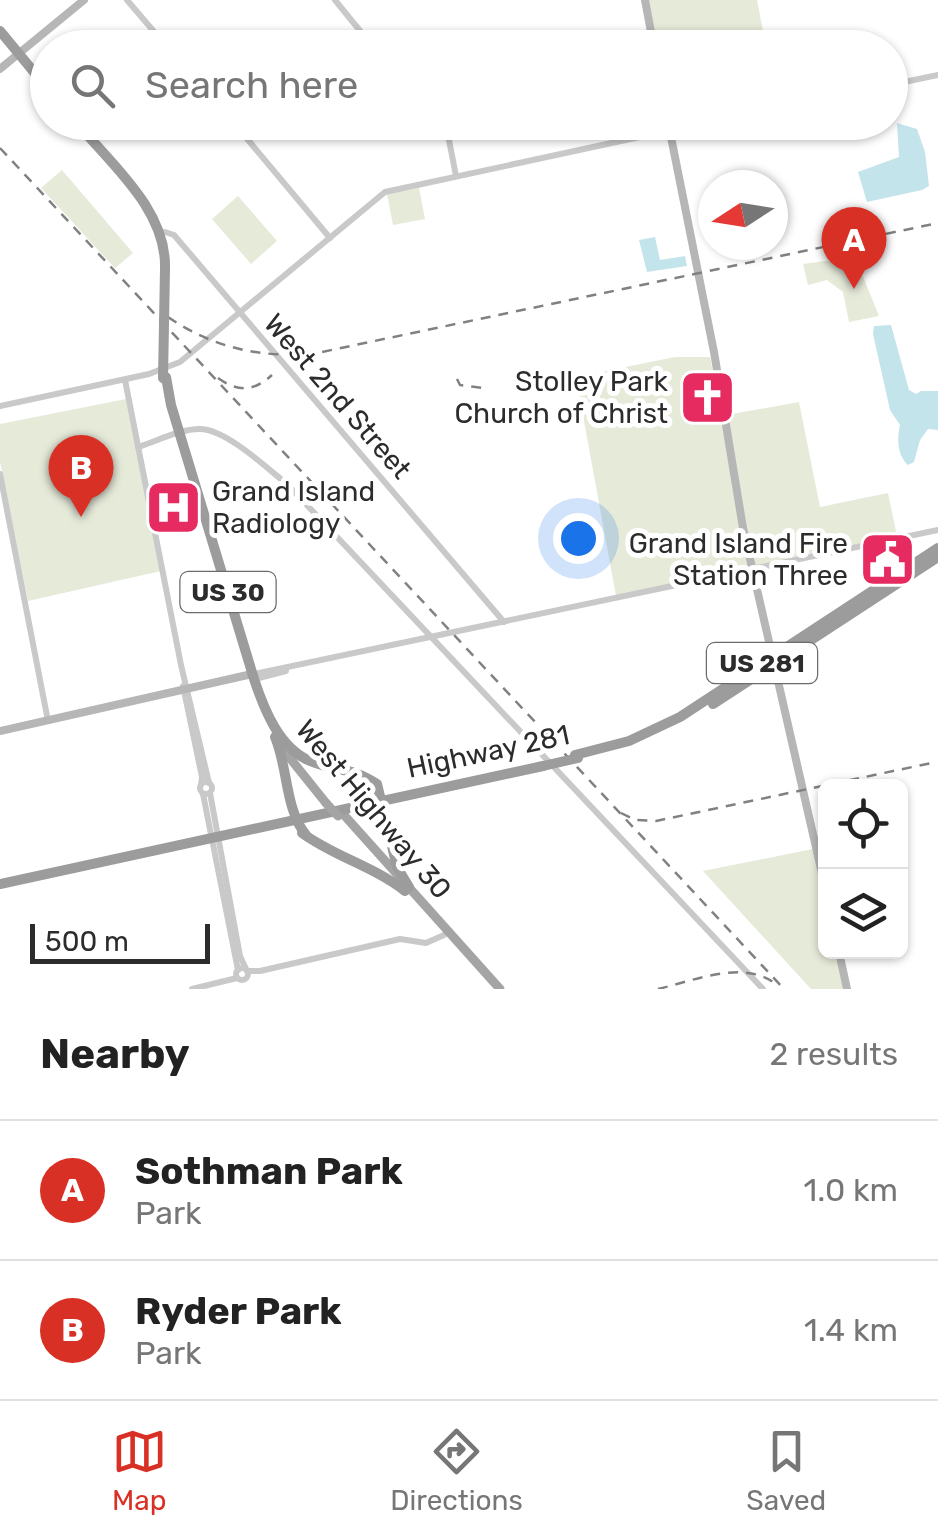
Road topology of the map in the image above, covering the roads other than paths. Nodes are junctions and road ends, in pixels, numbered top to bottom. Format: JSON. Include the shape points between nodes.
{"nodes":[{"id":1,"x":84,"y":0,"type":"edge"},
{"id":2,"x":127,"y":0,"type":"edge"},
{"id":3,"x":335,"y":0,"type":"edge"},
{"id":4,"x":645,"y":0,"type":"edge"},
{"id":5,"x":49,"y":30,"type":"edge"},
{"id":6,"x":153,"y":30,"type":"edge"},
{"id":7,"x":359,"y":30,"type":"edge"},
{"id":8,"x":651,"y":30,"type":"edge"},
{"id":9,"x":0,"y":34,"type":"edge"},
{"id":10,"x":30,"y":46,"type":"edge"},
{"id":11,"x":19,"y":56,"type":"junction"},
{"id":12,"x":30,"y":69,"type":"edge"},
{"id":13,"x":0,"y":71,"type":"edge"},
{"id":14,"x":938,"y":75,"type":"edge"},
{"id":15,"x":908,"y":81,"type":"edge"},
{"id":16,"x":91,"y":140,"type":"edge"},
{"id":17,"x":247,"y":140,"type":"edge"},
{"id":18,"x":449,"y":140,"type":"edge"},
{"id":19,"x":612,"y":140,"type":"edge"},
{"id":20,"x":672,"y":140,"type":"edge"},
{"id":21,"x":456,"y":176,"type":"junction"},
{"id":22,"x":163,"y":232,"type":"junction"},
{"id":23,"x":330,"y":238,"type":"junction"},
{"id":24,"x":240,"y":316,"type":"junction"},
{"id":25,"x":125,"y":380,"type":"junction"},
{"id":26,"x":0,"y":406,"type":"edge"},
{"id":27,"x":178,"y":435,"type":"junction"},
{"id":28,"x":138,"y":447,"type":"junction"},
{"id":29,"x":0,"y":474,"type":"edge"},
{"id":30,"x":938,"y":530,"type":"edge"},
{"id":31,"x":938,"y":548,"type":"edge"},
{"id":32,"x":938,"y":557,"type":"edge"},
{"id":33,"x":753,"y":570,"type":"junction"},
{"id":34,"x":504,"y":622,"type":"junction"},
{"id":35,"x":434,"y":637,"type":"junction"},
{"id":36,"x":776,"y":659,"type":"junction"},
{"id":37,"x":250,"y":677,"type":"junction"},
{"id":38,"x":186,"y":690,"type":"junction"},
{"id":39,"x":48,"y":720,"type":"junction"},
{"id":40,"x":0,"y":731,"type":"edge"},
{"id":41,"x":195,"y":738,"type":"junction"},
{"id":42,"x":281,"y":742,"type":"junction"},
{"id":43,"x":542,"y":764,"type":"junction"},
{"id":44,"x":205,"y":784,"type":"junction"},
{"id":45,"x":377,"y":784,"type":"junction"},
{"id":46,"x":412,"y":791,"type":"junction"},
{"id":47,"x":290,"y":792,"type":"junction"},
{"id":48,"x":382,"y":799,"type":"junction"},
{"id":49,"x":296,"y":817,"type":"junction"},
{"id":50,"x":258,"y":825,"type":"junction"},
{"id":51,"x":215,"y":834,"type":"junction"},
{"id":52,"x":306,"y":835,"type":"junction"},
{"id":53,"x":821,"y":869,"type":"edge"},
{"id":54,"x":221,"y":879,"type":"junction"},
{"id":55,"x":0,"y":882,"type":"edge"},
{"id":56,"x":407,"y":889,"type":"junction"},
{"id":57,"x":230,"y":896,"type":"junction"},
{"id":58,"x":226,"y":907,"type":"junction"},
{"id":59,"x":234,"y":924,"type":"junction"},
{"id":60,"x":446,"y":933,"type":"junction"},
{"id":61,"x":841,"y":959,"type":"edge"},
{"id":62,"x":242,"y":974,"type":"junction"},
{"id":63,"x":192,"y":989,"type":"edge"},
{"id":64,"x":245,"y":989,"type":"edge"},
{"id":65,"x":497,"y":989,"type":"edge"},
{"id":66,"x":762,"y":989,"type":"edge"},
{"id":67,"x":847,"y":989,"type":"edge"}],
"edges":[{"from":1,"to":5,"type":"main road"},
{"from":2,"to":6,"type":"street"},
{"from":3,"to":7,"type":"street"},
{"from":4,"to":8,"type":"main road"},
{"from":9,"to":11,"type":"highway"},
{"from":10,"to":11,"type":"main road"},
{"from":11,"to":12,"type":"highway"},
{"from":11,"to":13,"type":"main road"},
{"from":14,"to":15,"type":"street"},
{"from":16,"to":22,"type":"highway","name":"West 2nd Street","number":"US 30"},
{"from":17,"to":23,"type":"street"},
{"from":18,"to":21,"type":"street"},
{"from":19,"to":21,"type":"street"},
{"from":20,"to":33,"type":"main road"},
{"from":21,"to":23,"type":"street","via":[[384,192]]},
{"from":22,"to":24,"type":"street","name":"West 2nd Street","via":[[173,234]]},
{"from":22,"to":27,"type":"highway","name":"West Highway 30","number":"US 30","bridge":true,"via":[[165,378]]},
{"from":23,"to":24,"type":"street"},
{"from":24,"to":25,"type":"street","via":[[190,356]]},
{"from":24,"to":34,"type":"street","name":"West 2nd Street"},
{"from":25,"to":26,"type":"street"},
{"from":25,"to":28,"type":"street"},
{"from":27,"to":28,"type":"street"},
{"from":27,"to":35,"type":"street","via":[[212,432],[288,484]]},
{"from":27,"to":37,"type":"highway","name":"West Highway 30","number":"US 30"},
{"from":28,"to":38,"type":"street"},
{"from":29,"to":39,"type":"street"},
{"from":30,"to":33,"type":"street"},
{"from":31,"to":36,"type":"highway","name":"Highway 281","number":"US 281"},
{"from":32,"to":36,"type":"highway","name":"Highway 281","number":"US 281"},
{"from":33,"to":34,"type":"street"},
{"from":33,"to":36,"type":"main road"},
{"from":34,"to":35,"type":"street"},
{"from":35,"to":37,"type":"street"},
{"from":35,"to":66,"type":"street"},
{"from":36,"to":43,"type":"highway","name":"Highway 281","number":"US 281","bridge":true,"via":[[666,725]]},
{"from":36,"to":53,"type":"main road"},
{"from":37,"to":38,"type":"main road"},
{"from":37,"to":42,"type":"highway","name":"West Highway 30","number":"US 30"},
{"from":38,"to":39,"type":"main road"},
{"from":38,"to":41,"type":"street"},
{"from":38,"to":41,"type":"street"},
{"from":39,"to":40,"type":"main road"},
{"from":41,"to":44,"type":"street"},
{"from":41,"to":44,"type":"street"},
{"from":42,"to":45,"type":"highway","via":[[309,761]]},
{"from":42,"to":47,"type":"highway"},
{"from":42,"to":56,"type":"main road","name":"West Highway 30","number":"US 30","bridge":true},
{"from":43,"to":46,"type":"highway","name":"Highway 281","number":"US 281"},
{"from":43,"to":48,"type":"highway","name":"Highway 281","number":"US 281"},
{"from":44,"to":51,"type":"street"},
{"from":45,"to":46,"type":"highway"},
{"from":45,"to":48,"type":"highway"},
{"from":46,"to":48,"type":"highway","name":"Highway 281","number":"US 281"},
{"from":47,"to":49,"type":"highway"},
{"from":47,"to":50,"type":"highway","via":[[287,812]]},
{"from":48,"to":49,"type":"highway","name":"Highway 281","number":"US 281"},
{"from":48,"to":56,"type":"highway"},
{"from":49,"to":50,"type":"highway","name":"Highway 281","number":"US 281"},
{"from":49,"to":52,"type":"highway"},
{"from":50,"to":51,"type":"highway","name":"Highway 281","number":"US 281"},
{"from":50,"to":52,"type":"highway"},
{"from":51,"to":54,"type":"street"},
{"from":51,"to":55,"type":"highway","name":"Highway 281","number":"US 281"},
{"from":51,"to":57,"type":"street"},
{"from":52,"to":56,"type":"highway"},
{"from":54,"to":57,"type":"street"},
{"from":54,"to":58,"type":"street"},
{"from":56,"to":60,"type":"main road","name":"West Highway 30","number":"US 30"},
{"from":57,"to":59,"type":"street"},
{"from":58,"to":59,"type":"street"},
{"from":58,"to":62,"type":"street"},
{"from":59,"to":62,"type":"street"},
{"from":60,"to":62,"type":"street","via":[[426,944],[400,939]]},
{"from":60,"to":65,"type":"main road","name":"West Highway 30","number":"US 30"},
{"from":61,"to":67,"type":"main road"},
{"from":62,"to":63,"type":"street"},
{"from":62,"to":64,"type":"street"}]}
